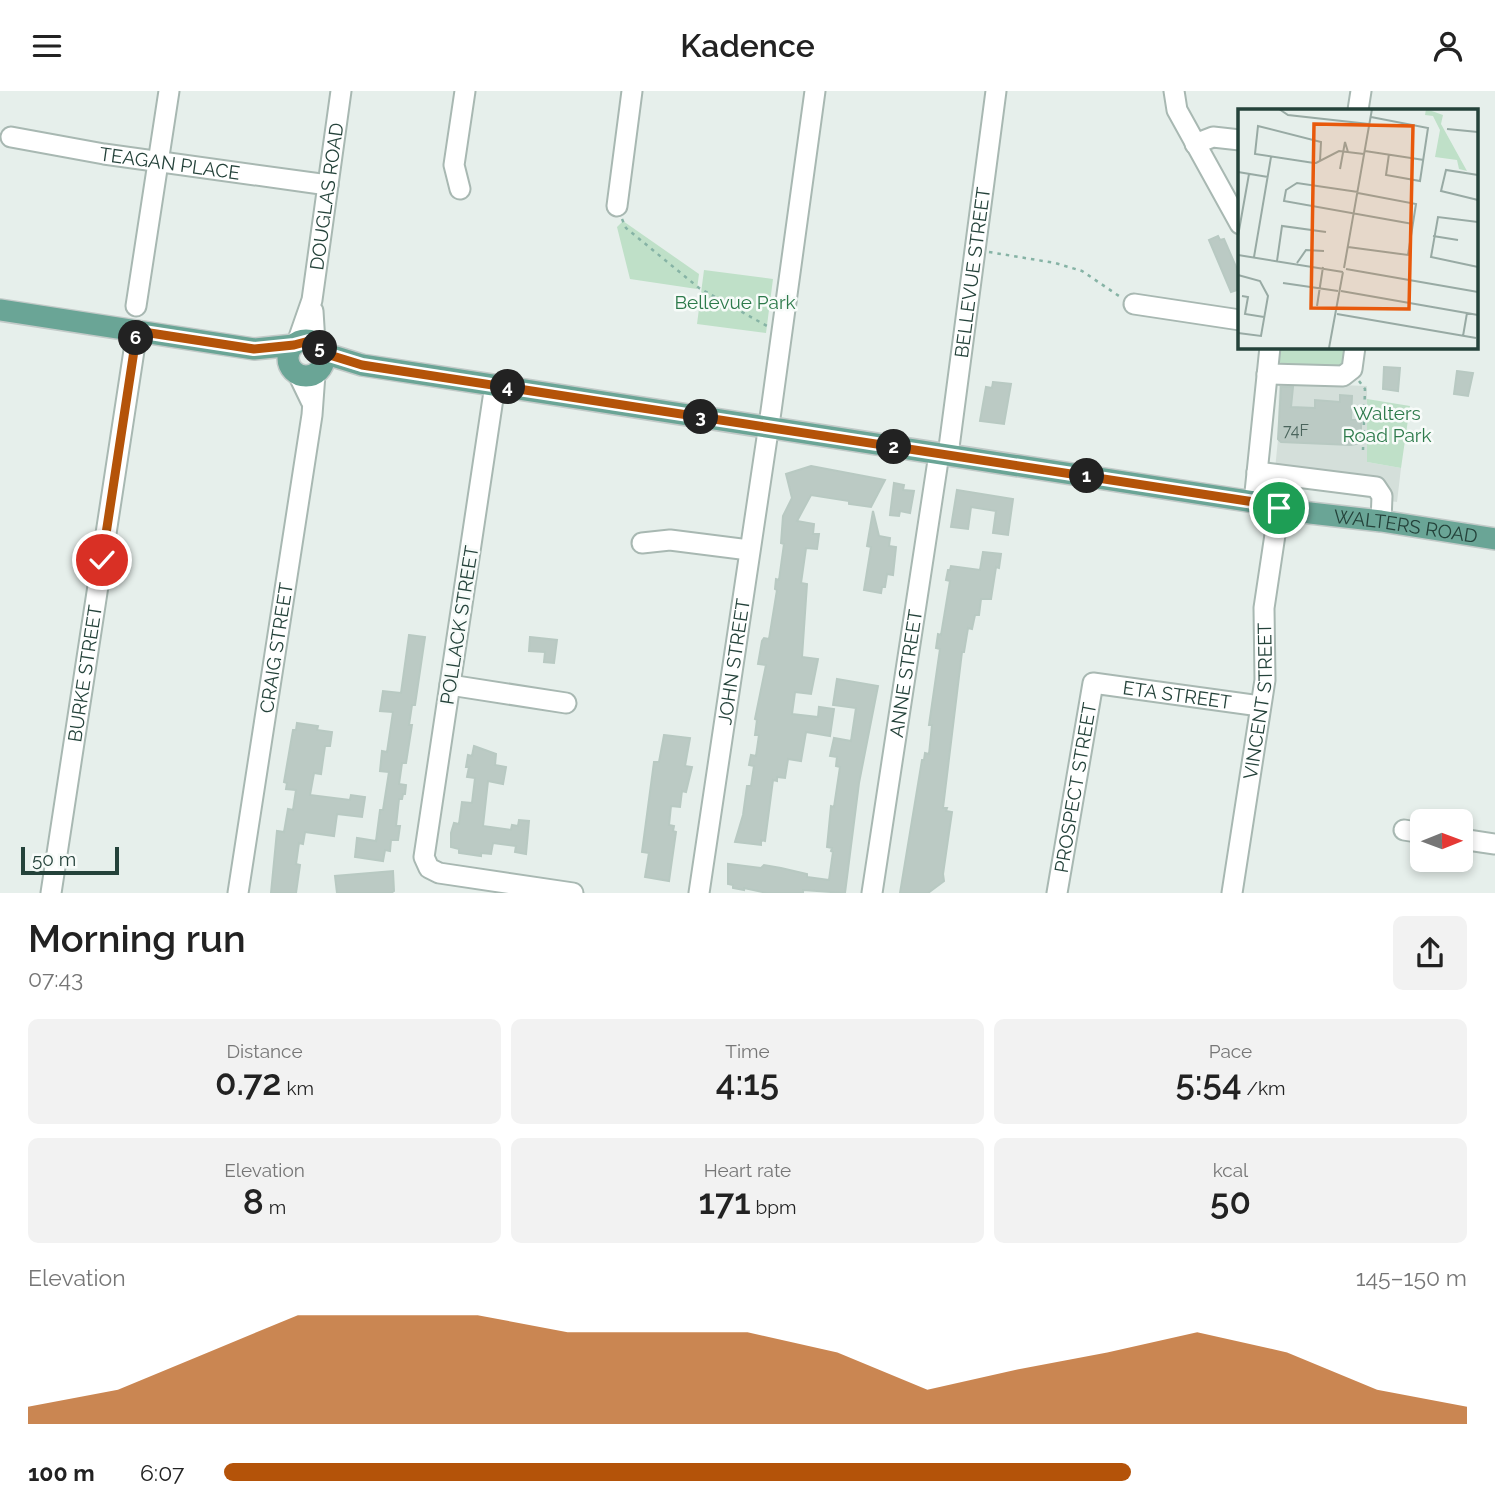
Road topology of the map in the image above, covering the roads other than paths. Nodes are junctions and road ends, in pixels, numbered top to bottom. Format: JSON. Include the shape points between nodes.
{"nodes":[{"id":1,"x":169,"y":91,"type":"edge"},
{"id":2,"x":341,"y":91,"type":"edge"},
{"id":3,"x":465,"y":91,"type":"edge"},
{"id":4,"x":632,"y":91,"type":"edge"},
{"id":5,"x":815,"y":91,"type":"edge"},
{"id":6,"x":996,"y":91,"type":"edge"},
{"id":7,"x":1174,"y":91,"type":"edge"},
{"id":8,"x":1361,"y":91,"type":"edge"},
{"id":9,"x":1358,"y":109,"type":"edge"},
{"id":10,"x":11,"y":137,"type":"dead end"},
{"id":11,"x":1238,"y":140,"type":"edge"},
{"id":12,"x":1195,"y":144,"type":"junction"},
{"id":13,"x":159,"y":161,"type":"junction"},
{"id":14,"x":328,"y":185,"type":"junction"},
{"id":15,"x":460,"y":189,"type":"dead end"},
{"id":16,"x":617,"y":206,"type":"road end"},
{"id":17,"x":1238,"y":220,"type":"edge"},
{"id":18,"x":1134,"y":304,"type":"road end"},
{"id":19,"x":136,"y":306,"type":"dead end"},
{"id":20,"x":0,"y":310,"type":"edge"},
{"id":21,"x":1238,"y":320,"type":"edge"},
{"id":22,"x":137,"y":331,"type":"junction"},
{"id":23,"x":1270,"y":348,"type":"edge"},
{"id":24,"x":1355,"y":348,"type":"edge"},
{"id":25,"x":307,"y":358,"type":"junction"},
{"id":26,"x":1267,"y":374,"type":"junction"},
{"id":27,"x":495,"y":385,"type":"junction"},
{"id":28,"x":769,"y":428,"type":"junction"},
{"id":29,"x":944,"y":454,"type":"junction"},
{"id":30,"x":1257,"y":472,"type":"junction"},
{"id":31,"x":1254,"y":502,"type":"junction"},
{"id":32,"x":1279,"y":508,"type":"junction"},
{"id":33,"x":1381,"y":521,"type":"junction"},
{"id":34,"x":1495,"y":539,"type":"edge"},
{"id":35,"x":642,"y":543,"type":"dead end"},
{"id":36,"x":749,"y":550,"type":"junction"},
{"id":37,"x":1093,"y":683,"type":"joint"},
{"id":38,"x":450,"y":685,"type":"junction"},
{"id":39,"x":566,"y":703,"type":"dead end"},
{"id":40,"x":1261,"y":706,"type":"junction"},
{"id":41,"x":1474,"y":841,"type":"edge"},
{"id":42,"x":1495,"y":844,"type":"edge"},
{"id":43,"x":51,"y":893,"type":"edge"},
{"id":44,"x":238,"y":893,"type":"edge"},
{"id":45,"x":573,"y":893,"type":"edge"},
{"id":46,"x":699,"y":893,"type":"edge"},
{"id":47,"x":872,"y":893,"type":"edge"},
{"id":48,"x":1057,"y":893,"type":"edge"},
{"id":49,"x":1232,"y":893,"type":"edge"}],
"edges":[{"from":1,"to":13,"type":"street"},
{"from":2,"to":14,"type":"street","name":"DOUGLAS ROAD"},
{"from":3,"to":15,"type":"street","via":[[454,165]]},
{"from":4,"to":16,"type":"street"},
{"from":5,"to":28,"type":"street"},
{"from":6,"to":29,"type":"street","name":"BELLEVUE STREET"},
{"from":7,"to":12,"type":"street","via":[[1177,110]]},
{"from":8,"to":9,"type":"street"},
{"from":10,"to":13,"type":"street","name":"TEAGAN PLACE"},
{"from":11,"to":12,"type":"street","via":[[1213,137]]},
{"from":12,"to":17,"type":"street"},
{"from":13,"to":14,"type":"street","name":"TEAGAN PLACE"},
{"from":13,"to":19,"type":"street"},
{"from":14,"to":25,"type":"street","name":"DOUGLAS ROAD"},
{"from":18,"to":21,"type":"street"},
{"from":20,"to":22,"type":"main road","name":"WALTERS ROAD"},
{"from":22,"to":25,"type":"main road","name":"WALTERS ROAD"},
{"from":22,"to":43,"type":"street","name":"BURKE STREET"},
{"from":23,"to":26,"type":"street"},
{"from":24,"to":26,"type":"street","via":[[1351,371],[1340,376]]},
{"from":25,"to":27,"type":"main road","name":"WALTERS ROAD"},
{"from":25,"to":44,"type":"street","name":"CRAIG STREET","via":[[312,415]]},
{"from":26,"to":30,"type":"street"},
{"from":27,"to":28,"type":"main road","name":"WALTERS ROAD"},
{"from":27,"to":38,"type":"street","name":"POLLACK STREET"},
{"from":28,"to":29,"type":"main road","name":"WALTERS ROAD"},
{"from":28,"to":36,"type":"street","name":"JOHN STREET"},
{"from":29,"to":31,"type":"main road","name":"WALTERS ROAD"},
{"from":29,"to":47,"type":"street","name":"ANNE STREET"},
{"from":30,"to":31,"type":"street"},
{"from":30,"to":33,"type":"street","via":[[1376,487],[1382,496]]},
{"from":31,"to":32,"type":"main road","name":"WALTERS ROAD"},
{"from":32,"to":33,"type":"main road","name":"WALTERS ROAD"},
{"from":32,"to":40,"type":"street","name":"VINCENT STREET","via":[[1265,600]]},
{"from":33,"to":34,"type":"main road","name":"WALTERS ROAD"},
{"from":35,"to":36,"type":"street","via":[[670,540]]},
{"from":36,"to":46,"type":"street","name":"JOHN STREET"},
{"from":37,"to":40,"type":"street","name":"ETA STREET"},
{"from":37,"to":48,"type":"street","name":"PROSPECT STREET"},
{"from":38,"to":39,"type":"street"},
{"from":38,"to":45,"type":"street","name":"POLLACK STREET","via":[[424,851],[426,865],[439,873]]},
{"from":40,"to":49,"type":"street","name":"VINCENT STREET"},
{"from":41,"to":42,"type":"street"}]}
